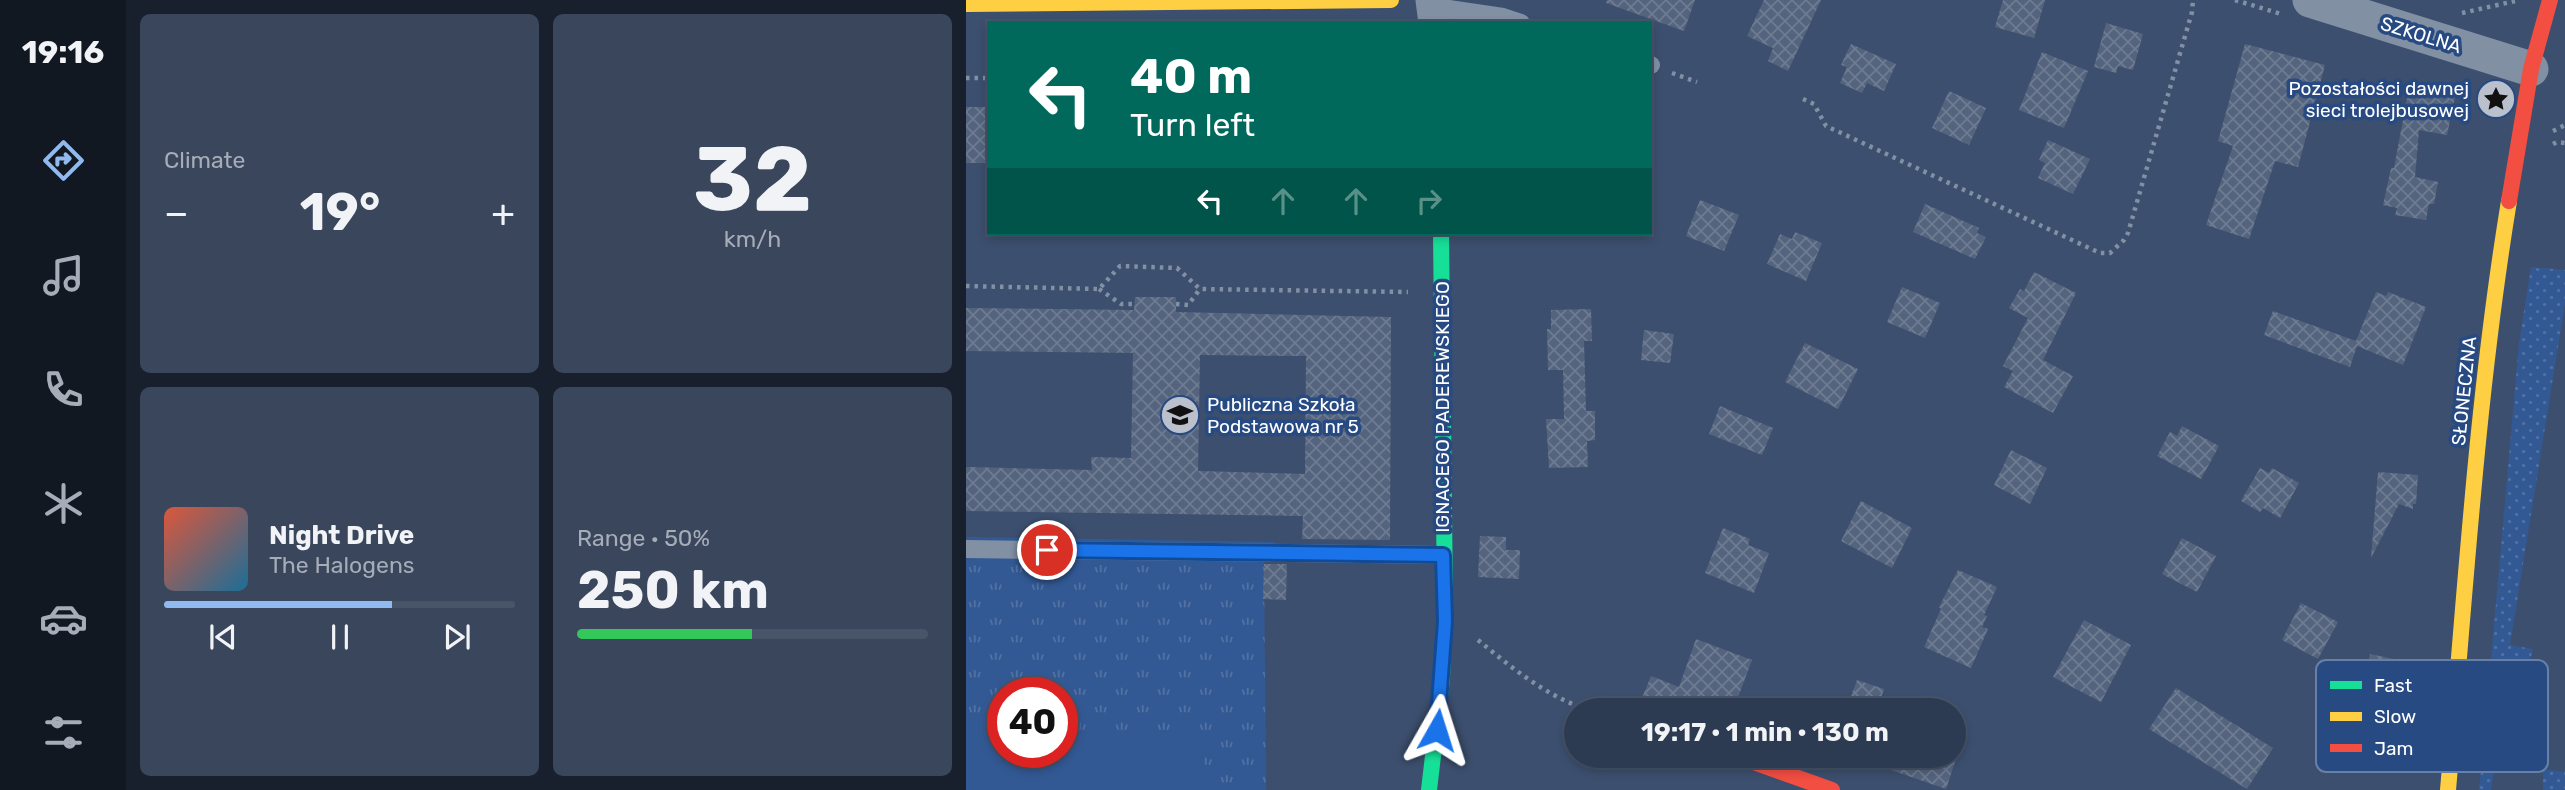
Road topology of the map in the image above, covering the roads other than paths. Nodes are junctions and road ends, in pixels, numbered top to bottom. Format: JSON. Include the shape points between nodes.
{"nodes":[{"id":1,"x":1391,"y":0,"type":"edge"},
{"id":2,"x":2550,"y":0,"type":"edge"},
{"id":3,"x":966,"y":4,"type":"edge"},
{"id":4,"x":2299,"y":8,"type":"edge"},
{"id":5,"x":1435,"y":10,"type":"edge"},
{"id":6,"x":1515,"y":21,"type":"edge"},
{"id":7,"x":2531,"y":69,"type":"junction"},
{"id":8,"x":1441,"y":235,"type":"edge"},
{"id":9,"x":966,"y":549,"type":"edge"},
{"id":10,"x":1443,"y":555,"type":"junction"},
{"id":11,"x":2460,"y":660,"type":"edge"},
{"id":12,"x":1770,"y":768,"type":"edge"},
{"id":13,"x":2450,"y":772,"type":"edge"},
{"id":14,"x":1429,"y":790,"type":"edge"},
{"id":15,"x":1832,"y":790,"type":"edge"},
{"id":16,"x":2448,"y":790,"type":"edge"}],
"edges":[{"from":1,"to":3,"type":"street"},
{"from":2,"to":7,"type":"street","name":"SŁONECZNA"},
{"from":4,"to":7,"type":"street","name":"SZKOLNA"},
{"from":5,"to":6,"type":"lane"},
{"from":7,"to":11,"type":"street","name":"SŁONECZNA","via":[[2501,248]]},
{"from":8,"to":10,"type":"street","name":"IGNACEGO PADEREWSKIEGO"},
{"from":9,"to":10,"type":"lane"},
{"from":10,"to":14,"type":"street","name":"IGNACEGO PADEREWSKIEGO","via":[[1442,678]]},
{"from":12,"to":15,"type":"street"},
{"from":13,"to":16,"type":"street","name":"SŁONECZNA"}]}
